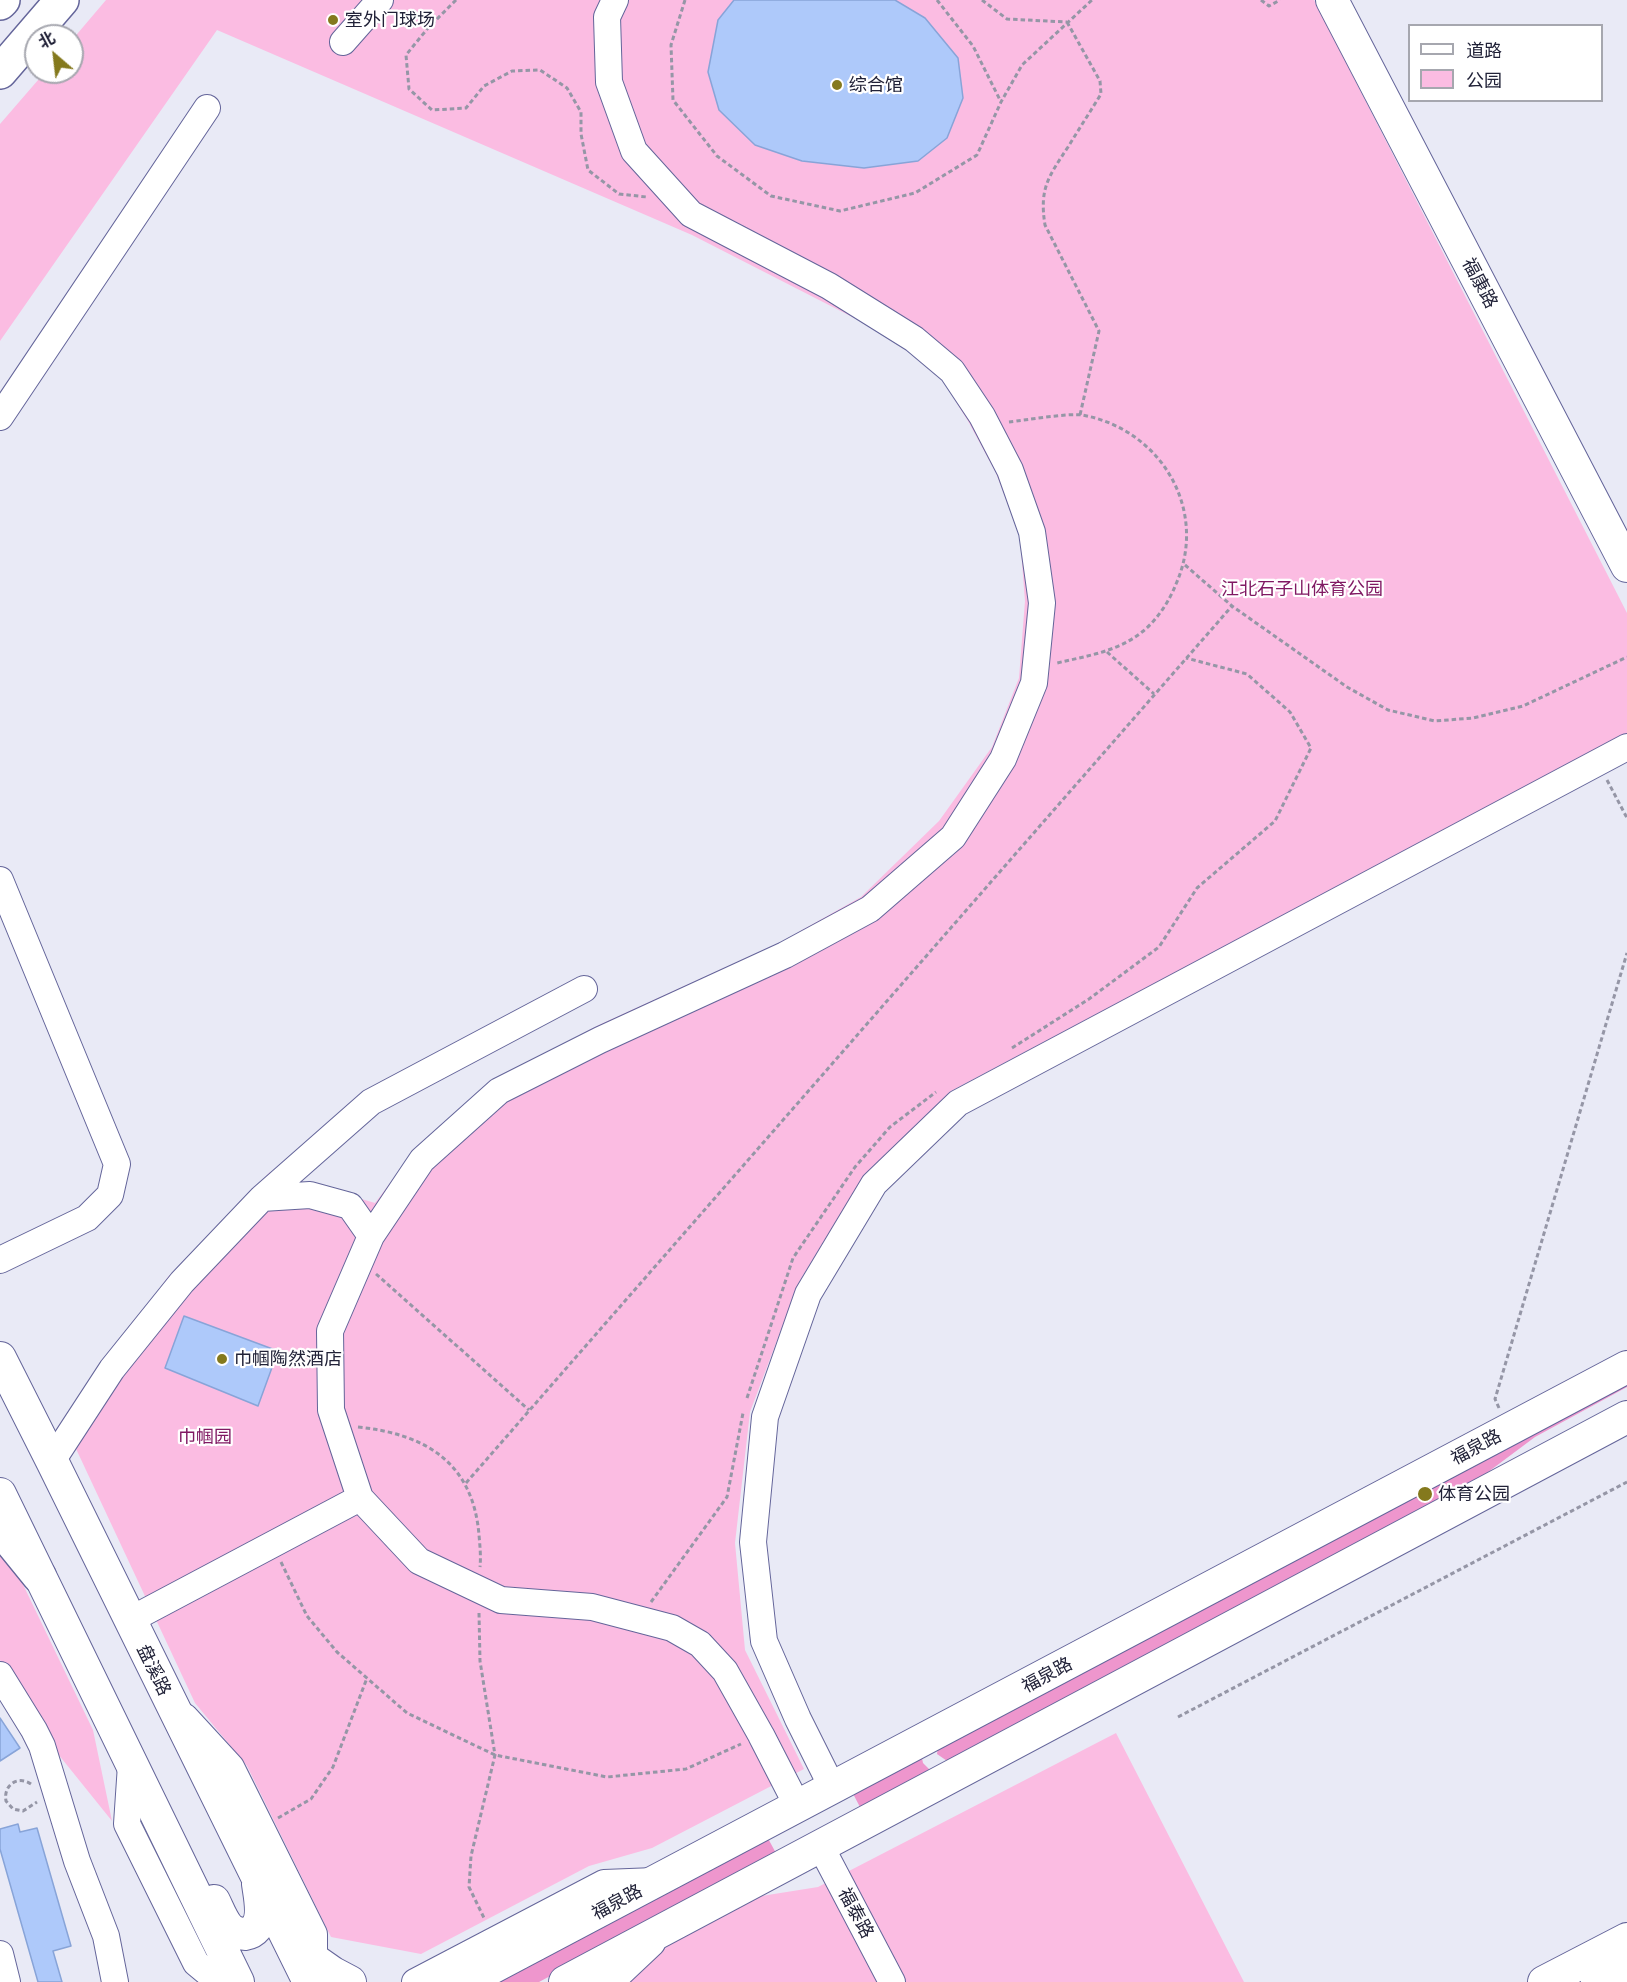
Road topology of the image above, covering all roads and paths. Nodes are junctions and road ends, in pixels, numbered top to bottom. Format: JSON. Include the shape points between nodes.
{"nodes":[{"id":1,"x":3,"y":0,"type":"edge"},
{"id":2,"x":62,"y":0,"type":"edge"},
{"id":3,"x":380,"y":0,"type":"edge"},
{"id":4,"x":456,"y":0,"type":"edge"},
{"id":5,"x":615,"y":0,"type":"edge"},
{"id":6,"x":685,"y":0,"type":"edge"},
{"id":7,"x":937,"y":0,"type":"edge"},
{"id":8,"x":982,"y":0,"type":"edge"},
{"id":9,"x":1092,"y":0,"type":"edge"},
{"id":10,"x":1261,"y":0,"type":"edge"},
{"id":11,"x":1280,"y":0,"type":"edge"},
{"id":12,"x":1332,"y":0,"type":"edge"},
{"id":13,"x":1353,"y":0,"type":"edge"},
{"id":14,"x":0,"y":3,"type":"edge"},
{"id":15,"x":1067,"y":22,"type":"junction"},
{"id":16,"x":343,"y":42,"type":"dead end"},
{"id":17,"x":0,"y":72,"type":"edge"},
{"id":18,"x":1001,"y":102,"type":"junction"},
{"id":19,"x":207,"y":108,"type":"dead end"},
{"id":20,"x":679,"y":201,"type":"junction"},
{"id":21,"x":1080,"y":415,"type":"junction"},
{"id":22,"x":0,"y":417,"type":"edge"},
{"id":23,"x":986,"y":425,"type":"junction"},
{"id":24,"x":1627,"y":519,"type":"edge"},
{"id":25,"x":1185,"y":565,"type":"junction"},
{"id":26,"x":1627,"y":566,"type":"edge"},
{"id":27,"x":1232,"y":606,"type":"junction"},
{"id":28,"x":1107,"y":652,"type":"junction"},
{"id":29,"x":1627,"y":657,"type":"edge"},
{"id":30,"x":1035,"y":667,"type":"junction"},
{"id":31,"x":1154,"y":694,"type":"junction"},
{"id":32,"x":1627,"y":747,"type":"edge"},
{"id":33,"x":1598,"y":762,"type":"junction"},
{"id":34,"x":1627,"y":818,"type":"edge"},
{"id":35,"x":0,"y":880,"type":"edge"},
{"id":36,"x":1627,"y":953,"type":"edge"},
{"id":37,"x":584,"y":989,"type":"dead end"},
{"id":38,"x":262,"y":1198,"type":"junction"},
{"id":39,"x":371,"y":1236,"type":"junction"},
{"id":40,"x":0,"y":1260,"type":"edge"},
{"id":41,"x":360,"y":1260,"type":"junction"},
{"id":42,"x":0,"y":1358,"type":"edge"},
{"id":43,"x":1627,"y":1367,"type":"edge"},
{"id":44,"x":530,"y":1410,"type":"junction"},
{"id":45,"x":1627,"y":1417,"type":"edge"},
{"id":46,"x":336,"y":1425,"type":"junction"},
{"id":47,"x":1509,"y":1430,"type":"junction"},
{"id":48,"x":52,"y":1461,"type":"junction"},
{"id":49,"x":1627,"y":1482,"type":"edge"},
{"id":50,"x":466,"y":1483,"type":"junction"},
{"id":51,"x":0,"y":1494,"type":"edge"},
{"id":52,"x":360,"y":1498,"type":"junction"},
{"id":53,"x":0,"y":1528,"type":"edge"},
{"id":54,"x":272,"y":1544,"type":"junction"},
{"id":55,"x":39,"y":1576,"type":"junction"},
{"id":56,"x":478,"y":1589,"type":"junction"},
{"id":57,"x":130,"y":1620,"type":"junction"},
{"id":58,"x":0,"y":1675,"type":"edge"},
{"id":59,"x":367,"y":1678,"type":"junction"},
{"id":60,"x":169,"y":1700,"type":"junction"},
{"id":61,"x":1179,"y":1717,"type":"dead end"},
{"id":62,"x":761,"y":1735,"type":"junction"},
{"id":63,"x":933,"y":1736,"type":"junction"},
{"id":64,"x":495,"y":1755,"type":"junction"},
{"id":65,"x":131,"y":1765,"type":"junction"},
{"id":66,"x":955,"y":1773,"type":"junction"},
{"id":67,"x":34,"y":1788,"type":"dead end"},
{"id":68,"x":833,"y":1789,"type":"junction"},
{"id":69,"x":36,"y":1798,"type":"dead end"},
{"id":70,"x":6,"y":1799,"type":"junction"},
{"id":71,"x":0,"y":1800,"type":"edge"},
{"id":72,"x":798,"y":1808,"type":"junction"},
{"id":73,"x":274,"y":1820,"type":"dead end"},
{"id":74,"x":820,"y":1845,"type":"junction"},
{"id":75,"x":178,"y":1860,"type":"junction"},
{"id":76,"x":258,"y":1880,"type":"junction"},
{"id":77,"x":658,"y":1881,"type":"junction"},
{"id":78,"x":485,"y":1920,"type":"dead end"},
{"id":79,"x":672,"y":1924,"type":"junction"},
{"id":80,"x":1627,"y":1939,"type":"edge"},
{"id":81,"x":0,"y":1954,"type":"edge"},
{"id":82,"x":307,"y":1967,"type":"edge"},
{"id":83,"x":1627,"y":1967,"type":"edge"},
{"id":84,"x":472,"y":1978,"type":"edge"},
{"id":85,"x":7,"y":1982,"type":"edge"},
{"id":86,"x":115,"y":1982,"type":"edge"},
{"id":87,"x":219,"y":1982,"type":"edge"},
{"id":88,"x":238,"y":1982,"type":"edge"},
{"id":89,"x":350,"y":1982,"type":"edge"},
{"id":90,"x":415,"y":1982,"type":"edge"},
{"id":91,"x":430,"y":1982,"type":"edge"},
{"id":92,"x":565,"y":1982,"type":"edge"},
{"id":93,"x":607,"y":1982,"type":"edge"},
{"id":94,"x":892,"y":1982,"type":"edge"},
{"id":95,"x":1544,"y":1982,"type":"edge"},
{"id":96,"x":1597,"y":1982,"type":"edge"}],
"edges":[{"from":1,"to":14,"type":"highway"},
{"from":2,"to":17,"type":"highway"},
{"from":3,"to":16,"type":"street"},
{"from":4,"to":20,"type":"path","via":[[406,55],[409,89],[432,110],[466,108],[484,86],[512,71],[540,70],[567,88],[582,112],[581,134],[588,170],[619,194]]},
{"from":5,"to":20,"type":"street","via":[[607,17],[609,82],[634,151]]},
{"from":6,"to":18,"type":"path","via":[[672,45],[673,100],[717,156],[771,196],[840,211],[915,193],[977,155]]},
{"from":7,"to":18,"type":"path","via":[[973,46]]},
{"from":8,"to":15,"type":"path","via":[[1007,19]]},
{"from":9,"to":15,"type":"path"},
{"from":10,"to":11,"type":"path","via":[[1269,6]]},
{"from":12,"to":26,"type":"main road","name":"福康路"},
{"from":13,"to":24,"type":"main road","name":"福康路"},
{"from":15,"to":18,"type":"path","via":[[1022,65]]},
{"from":15,"to":21,"type":"path","via":[[1100,81],[1101,94],[1051,171],[1042,207],[1045,225],[1099,331]]},
{"from":19,"to":22,"type":"street"},
{"from":20,"to":23,"type":"street","via":[[691,214],[829,286],[915,339],[952,371]]},
{"from":21,"to":23,"type":"path"},
{"from":21,"to":25,"type":"path","via":[[1120,427],[1153,450],[1176,484],[1187,524]]},
{"from":23,"to":30,"type":"street","via":[[1010,470],[1032,532],[1042,603]]},
{"from":25,"to":27,"type":"path"},
{"from":25,"to":28,"type":"path","via":[[1169,602],[1142,632]]},
{"from":27,"to":29,"type":"path","via":[[1347,687],[1388,710],[1435,721],[1473,718],[1523,706]]},
{"from":27,"to":31,"type":"path"},
{"from":28,"to":30,"type":"path"},
{"from":28,"to":31,"type":"path"},
{"from":30,"to":39,"type":"street","via":[[1034,682],[1004,759],[953,837],[870,909],[785,955],[499,1091],[422,1160]]},
{"from":31,"to":44,"type":"path"},
{"from":32,"to":33,"type":"street"},
{"from":33,"to":34,"type":"path"},
{"from":33,"to":68,"type":"street","via":[[958,1103],[874,1184],[808,1294],[765,1417],[753,1542],[764,1641]]},
{"from":35,"to":40,"type":"street","via":[[117,1164],[110,1195],[87,1218]]},
{"from":36,"to":47,"type":"path","via":[[1495,1399]]},
{"from":37,"to":38,"type":"street","via":[[372,1102]]},
{"from":38,"to":39,"type":"street","via":[[310,1195],[350,1206]]},
{"from":38,"to":48,"type":"street","via":[[183,1282],[112,1369]]},
{"from":39,"to":41,"type":"street"},
{"from":41,"to":44,"type":"path"},
{"from":41,"to":46,"type":"street","via":[[330,1331],[331,1410]]},
{"from":42,"to":48,"type":"main road","name":"盘溪路"},
{"from":43,"to":47,"type":"main road","name":"福泉路"},
{"from":44,"to":50,"type":"path"},
{"from":45,"to":66,"type":"main road"},
{"from":46,"to":50,"type":"path","via":[[378,1429],[415,1440],[447,1459]]},
{"from":46,"to":52,"type":"street"},
{"from":47,"to":63,"type":"main road","name":"福泉路"},
{"from":48,"to":57,"type":"main road","name":"盘溪路"},
{"from":49,"to":61,"type":"path"},
{"from":50,"to":56,"type":"path","via":[[478,1520]]},
{"from":51,"to":55,"type":"main road"},
{"from":52,"to":54,"type":"street"},
{"from":52,"to":56,"type":"street","via":[[419,1561]]},
{"from":53,"to":55,"type":"highway"},
{"from":54,"to":57,"type":"street"},
{"from":54,"to":59,"type":"path","via":[[307,1616],[337,1652]]},
{"from":55,"to":65,"type":"main road"},
{"from":56,"to":62,"type":"street","via":[[501,1600],[592,1607],[672,1628],[700,1644],[724,1671]]},
{"from":56,"to":64,"type":"path","via":[[480,1661]]},
{"from":57,"to":60,"type":"main road","name":"盘溪路"},
{"from":58,"to":86,"type":"street","via":[[42,1746],[77,1861],[106,1936]]},
{"from":59,"to":64,"type":"path","via":[[408,1713]]},
{"from":59,"to":73,"type":"path","via":[[333,1767],[311,1799]]},
{"from":60,"to":76,"type":"main road","name":"盘溪路"},
{"from":60,"to":82,"type":"street","via":[[231,1767],[314,1934]]},
{"from":62,"to":64,"type":"path","via":[[686,1769],[607,1777]]},
{"from":62,"to":72,"type":"street"},
{"from":63,"to":66,"type":"main road","via":[[930,1758],[937,1767]]},
{"from":63,"to":68,"type":"main road","name":"福泉路"},
{"from":64,"to":78,"type":"path","via":[[471,1856],[469,1887]]},
{"from":65,"to":75,"type":"main road"},
{"from":65,"to":87,"type":"street","via":[[126,1824],[196,1963]]},
{"from":66,"to":74,"type":"main road"},
{"from":67,"to":70,"type":"path","via":[[27,1781],[17,1780],[8,1786]]},
{"from":68,"to":72,"type":"main road","name":"福泉路"},
{"from":69,"to":70,"type":"path","via":[[32,1807],[23,1811],[13,1809]]},
{"from":70,"to":71,"type":"path"},
{"from":72,"to":77,"type":"main road","name":"福泉路"},
{"from":74,"to":79,"type":"main road"},
{"from":74,"to":94,"type":"street","name":"福泰路"},
{"from":75,"to":76,"type":"main road","via":[[214,1902],[228,1927],[237,1933],[246,1934],[259,1922],[262,1912]]},
{"from":75,"to":88,"type":"main road"},
{"from":76,"to":82,"type":"main road","name":"盘溪路"},
{"from":77,"to":84,"type":"main road","name":"福泉路"},
{"from":77,"to":90,"type":"street","via":[[604,1883]]},
{"from":79,"to":92,"type":"main road"},
{"from":79,"to":93,"type":"street"},
{"from":80,"to":95,"type":"main road"},
{"from":81,"to":85,"type":"street"},
{"from":82,"to":89,"type":"main road"},
{"from":83,"to":96,"type":"main road"},
{"from":84,"to":91,"type":"main road","name":"福泉路"}]}
